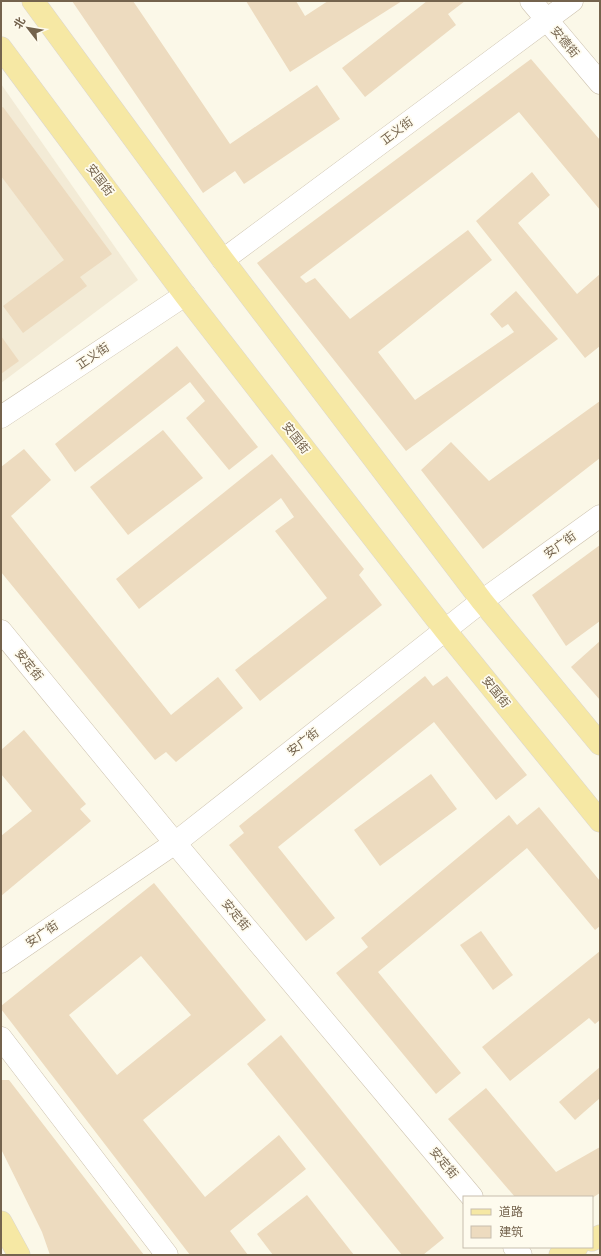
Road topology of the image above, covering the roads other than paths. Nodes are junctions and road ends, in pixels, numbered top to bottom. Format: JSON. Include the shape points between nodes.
{"nodes":[{"id":1,"x":33,"y":1,"type":"edge"},
{"id":2,"x":531,"y":1,"type":"edge"},
{"id":3,"x":572,"y":1,"type":"edge"},
{"id":4,"x":547,"y":20,"type":"junction"},
{"id":5,"x":1,"y":48,"type":"edge"},
{"id":6,"x":600,"y":84,"type":"edge"},
{"id":7,"x":223,"y":260,"type":"junction"},
{"id":8,"x":185,"y":295,"type":"junction"},
{"id":9,"x":1,"y":417,"type":"edge"},
{"id":10,"x":600,"y":516,"type":"edge"},
{"id":11,"x":482,"y":601,"type":"junction"},
{"id":12,"x":445,"y":630,"type":"junction"},
{"id":13,"x":1,"y":631,"type":"edge"},
{"id":14,"x":600,"y":744,"type":"edge"},
{"id":15,"x":600,"y":821,"type":"edge"},
{"id":16,"x":175,"y":842,"type":"junction"},
{"id":17,"x":1,"y":962,"type":"edge"},
{"id":18,"x":1,"y":1038,"type":"edge"},
{"id":19,"x":471,"y":1196,"type":"edge"},
{"id":20,"x":1,"y":1222,"type":"edge"},
{"id":21,"x":575,"y":1248,"type":"edge"},
{"id":22,"x":19,"y":1255,"type":"edge"},
{"id":23,"x":167,"y":1255,"type":"edge"},
{"id":24,"x":560,"y":1255,"type":"edge"}],
"edges":[{"from":1,"to":7,"type":"main road"},
{"from":2,"to":4,"type":"street","name":"安德街"},
{"from":3,"to":4,"type":"street","name":"正义街"},
{"from":4,"to":6,"type":"street","name":"安德街"},
{"from":4,"to":7,"type":"street","name":"正义街"},
{"from":5,"to":8,"type":"main road","name":"安国街"},
{"from":7,"to":11,"type":"main road"},
{"from":8,"to":9,"type":"street","name":"正义街"},
{"from":8,"to":12,"type":"main road","name":"安国街"},
{"from":10,"to":11,"type":"street","name":"安广街"},
{"from":11,"to":12,"type":"street","name":"安广街"},
{"from":11,"to":14,"type":"main road"},
{"from":12,"to":15,"type":"main road","name":"安国街"},
{"from":12,"to":16,"type":"street","name":"安广街"},
{"from":13,"to":16,"type":"street","name":"安定街"},
{"from":16,"to":17,"type":"street","name":"安广街"},
{"from":16,"to":19,"type":"street","name":"安定街"},
{"from":18,"to":23,"type":"street"},
{"from":20,"to":22,"type":"main road"},
{"from":21,"to":24,"type":"main road"}]}
